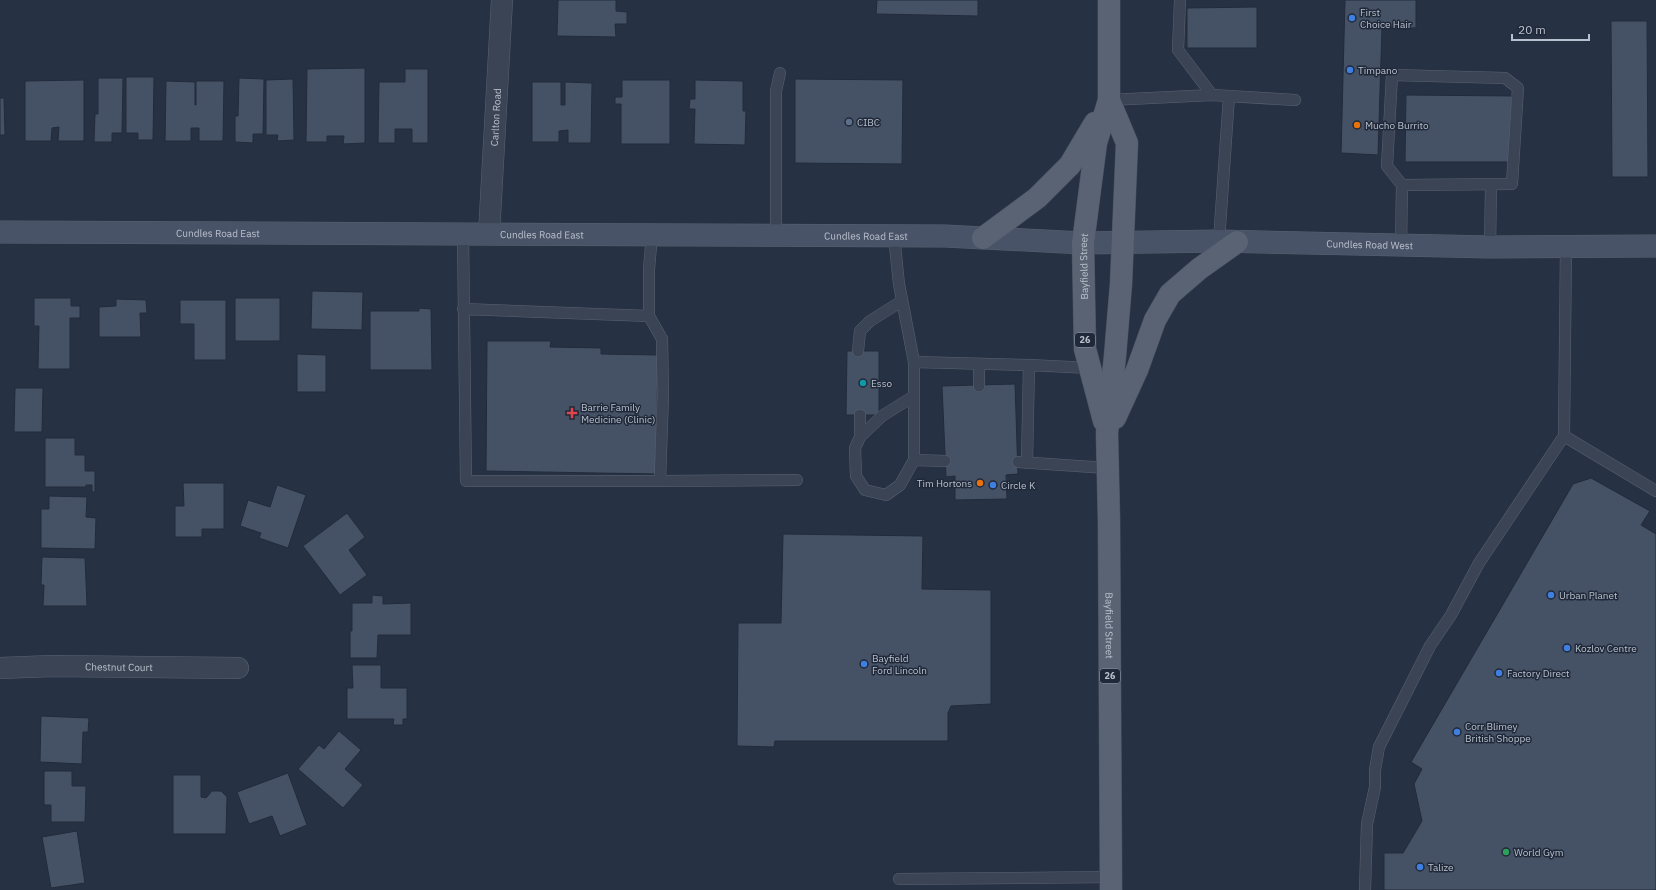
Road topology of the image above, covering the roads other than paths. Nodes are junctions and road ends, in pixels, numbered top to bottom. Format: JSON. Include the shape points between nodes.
{"nodes":[{"id":1,"x":502,"y":0,"type":"edge"},
{"id":2,"x":1109,"y":0,"type":"edge"},
{"id":3,"x":1180,"y":0,"type":"edge"},
{"id":4,"x":780,"y":73,"type":"dead end"},
{"id":5,"x":1212,"y":95,"type":"junction"},
{"id":6,"x":1229,"y":96,"type":"junction"},
{"id":7,"x":1109,"y":100,"type":"junction"},
{"id":8,"x":1295,"y":100,"type":"dead end"},
{"id":9,"x":1402,"y":185,"type":"junction"},
{"id":10,"x":1491,"y":186,"type":"junction"},
{"id":11,"x":0,"y":232,"type":"edge"},
{"id":12,"x":463,"y":234,"type":"junction"},
{"id":13,"x":490,"y":234,"type":"junction"},
{"id":14,"x":652,"y":235,"type":"junction"},
{"id":15,"x":776,"y":236,"type":"junction"},
{"id":16,"x":894,"y":236,"type":"junction"},
{"id":17,"x":983,"y":238,"type":"junction"},
{"id":18,"x":1123,"y":242,"type":"junction"},
{"id":19,"x":1228,"y":242,"type":"junction"},
{"id":20,"x":1083,"y":243,"type":"junction"},
{"id":21,"x":1401,"y":246,"type":"junction"},
{"id":22,"x":1566,"y":246,"type":"junction"},
{"id":23,"x":1656,"y":246,"type":"edge"},
{"id":24,"x":1490,"y":247,"type":"junction"},
{"id":25,"x":902,"y":301,"type":"junction"},
{"id":26,"x":463,"y":309,"type":"junction"},
{"id":27,"x":649,"y":316,"type":"junction"},
{"id":28,"x":858,"y":351,"type":"dead end"},
{"id":29,"x":914,"y":362,"type":"junction"},
{"id":30,"x":979,"y":364,"type":"junction"},
{"id":31,"x":1029,"y":365,"type":"junction"},
{"id":32,"x":1090,"y":368,"type":"junction"},
{"id":33,"x":979,"y":386,"type":"dead end"},
{"id":34,"x":914,"y":396,"type":"junction"},
{"id":35,"x":860,"y":415,"type":"dead end"},
{"id":36,"x":1107,"y":433,"type":"junction"},
{"id":37,"x":1564,"y":436,"type":"junction"},
{"id":38,"x":860,"y":437,"type":"junction"},
{"id":39,"x":914,"y":460,"type":"junction"},
{"id":40,"x":945,"y":461,"type":"dead end"},
{"id":41,"x":1107,"y":468,"type":"junction"},
{"id":42,"x":797,"y":480,"type":"dead end"},
{"id":43,"x":660,"y":482,"type":"junction"},
{"id":44,"x":1656,"y":491,"type":"edge"},
{"id":45,"x":0,"y":668,"type":"edge"},
{"id":46,"x":238,"y":668,"type":"dead end"},
{"id":47,"x":899,"y":879,"type":"dead end"},
{"id":48,"x":1111,"y":884,"type":"edge"},
{"id":49,"x":1365,"y":890,"type":"edge"}],
"edges":[{"from":1,"to":13,"type":"street","name":"Carlton Road"},
{"from":2,"to":7,"type":"main road","name":"Bayfield Street","number":"26"},
{"from":3,"to":5,"type":"lane","via":[[1178,50]]},
{"from":4,"to":15,"type":"lane","via":[[776,91]]},
{"from":5,"to":6,"type":"lane"},
{"from":5,"to":7,"type":"lane"},
{"from":6,"to":8,"type":"lane"},
{"from":6,"to":19,"type":"lane"},
{"from":7,"to":17,"type":"main road","via":[[1070,165],[1037,198]]},
{"from":7,"to":18,"type":"main road","name":"Bayfield Street","number":"26","via":[[1127,144]]},
{"from":7,"to":20,"type":"main road","name":"Bayfield Street","number":"26","via":[[1096,143]]},
{"from":9,"to":10,"type":"lane"},
{"from":9,"to":10,"type":"lane","via":[[1387,166],[1392,75],[1505,78],[1518,88],[1512,184]]},
{"from":9,"to":21,"type":"lane"},
{"from":10,"to":24,"type":"lane"},
{"from":11,"to":12,"type":"main road","name":"Cundles Road East"},
{"from":12,"to":13,"type":"main road","name":"Cundles Road East"},
{"from":12,"to":26,"type":"lane"},
{"from":13,"to":14,"type":"main road","name":"Cundles Road East"},
{"from":14,"to":15,"type":"main road","name":"Cundles Road East"},
{"from":14,"to":27,"type":"lane"},
{"from":15,"to":16,"type":"main road","name":"Cundles Road East"},
{"from":16,"to":17,"type":"main road","name":"Cundles Road East"},
{"from":16,"to":25,"type":"lane"},
{"from":17,"to":20,"type":"main road","name":"Cundles Road East"},
{"from":18,"to":19,"type":"main road","name":"Cundles Road West"},
{"from":18,"to":20,"type":"main road","name":"Cundles Road West"},
{"from":18,"to":36,"type":"main road","name":"Bayfield Street","number":"26"},
{"from":19,"to":21,"type":"main road","name":"Cundles Road West"},
{"from":19,"to":36,"type":"main road","via":[[1170,294],[1155,320],[1137,370]]},
{"from":20,"to":32,"type":"main road","name":"Bayfield Street","number":"26","via":[[1085,349]]},
{"from":21,"to":24,"type":"main road","name":"Cundles Road West"},
{"from":22,"to":23,"type":"main road","name":"Cundles Road West"},
{"from":22,"to":24,"type":"main road","name":"Cundles Road West"},
{"from":22,"to":37,"type":"lane"},
{"from":25,"to":28,"type":"lane","via":[[870,321],[860,331]]},
{"from":25,"to":29,"type":"lane"},
{"from":26,"to":27,"type":"lane"},
{"from":26,"to":43,"type":"lane","via":[[466,481]]},
{"from":27,"to":43,"type":"lane","via":[[662,339],[664,395]]},
{"from":29,"to":30,"type":"lane"},
{"from":29,"to":34,"type":"lane"},
{"from":30,"to":31,"type":"lane"},
{"from":30,"to":33,"type":"lane"},
{"from":31,"to":32,"type":"lane"},
{"from":31,"to":41,"type":"lane","via":[[1023,463]]},
{"from":32,"to":36,"type":"main road","name":"Bayfield Street","number":"26"},
{"from":34,"to":38,"type":"lane","via":[[882,416]]},
{"from":34,"to":39,"type":"lane"},
{"from":35,"to":38,"type":"lane"},
{"from":36,"to":41,"type":"main road","name":"Bayfield Street","number":"26"},
{"from":37,"to":44,"type":"lane"},
{"from":37,"to":49,"type":"lane","via":[[1479,563],[1451,615],[1430,646],[1379,747],[1375,787],[1367,824]]},
{"from":38,"to":39,"type":"lane","via":[[855,448],[856,476],[865,490],[886,495],[900,485]]},
{"from":39,"to":40,"type":"lane"},
{"from":41,"to":48,"type":"main road","name":"Bayfield Street","number":"26","via":[[1110,521]]},
{"from":42,"to":43,"type":"lane"},
{"from":45,"to":46,"type":"street","name":"Chestnut Court"},
{"from":47,"to":48,"type":"lane"}]}
